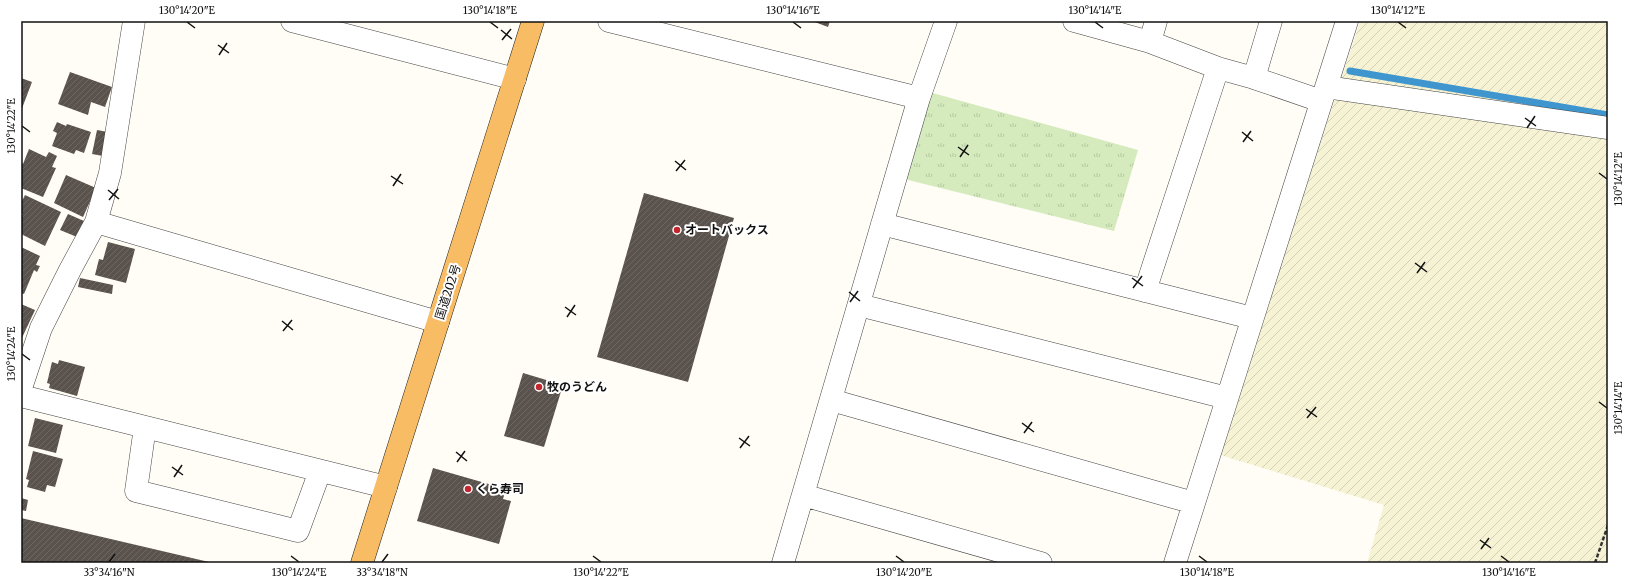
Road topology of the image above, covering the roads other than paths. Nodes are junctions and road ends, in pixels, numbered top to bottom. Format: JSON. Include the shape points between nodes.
{"nodes":[{"id":1,"x":292,"y":21,"type":"edge"},
{"id":2,"x":533,"y":21,"type":"edge"},
{"id":3,"x":609,"y":21,"type":"edge"},
{"id":4,"x":946,"y":21,"type":"edge"},
{"id":5,"x":1074,"y":21,"type":"edge"},
{"id":6,"x":1156,"y":21,"type":"edge"},
{"id":7,"x":1271,"y":21,"type":"edge"},
{"id":8,"x":1347,"y":21,"type":"edge"},
{"id":9,"x":128,"y":23,"type":"edge"},
{"id":10,"x":1150,"y":42,"type":"junction"},
{"id":11,"x":1218,"y":68,"type":"junction"},
{"id":12,"x":1254,"y":78,"type":"junction"},
{"id":13,"x":515,"y":79,"type":"junction"},
{"id":14,"x":1324,"y":94,"type":"junction"},
{"id":15,"x":919,"y":98,"type":"junction"},
{"id":16,"x":1608,"y":128,"type":"edge"},
{"id":17,"x":96,"y":222,"type":"junction"},
{"id":18,"x":882,"y":224,"type":"junction"},
{"id":19,"x":1145,"y":291,"type":"junction"},
{"id":20,"x":859,"y":305,"type":"junction"},
{"id":21,"x":1252,"y":318,"type":"junction"},
{"id":22,"x":438,"y":322,"type":"junction"},
{"id":23,"x":25,"y":360,"type":"edge"},
{"id":24,"x":21,"y":388,"type":"edge"},
{"id":25,"x":21,"y":396,"type":"edge"},
{"id":26,"x":1227,"y":398,"type":"junction"},
{"id":27,"x":831,"y":400,"type":"junction"},
{"id":28,"x":145,"y":427,"type":"junction"},
{"id":29,"x":320,"y":471,"type":"junction"},
{"id":30,"x":386,"y":487,"type":"junction"},
{"id":31,"x":803,"y":495,"type":"junction"},
{"id":32,"x":1194,"y":503,"type":"junction"},
{"id":33,"x":362,"y":563,"type":"edge"},
{"id":34,"x":783,"y":563,"type":"edge"},
{"id":35,"x":1041,"y":563,"type":"edge"},
{"id":36,"x":1174,"y":563,"type":"edge"}],
"edges":[{"from":1,"to":13,"type":"street"},
{"from":2,"to":13,"type":"highway","name":"国道202号"},
{"from":3,"to":15,"type":"street"},
{"from":4,"to":15,"type":"street"},
{"from":5,"to":10,"type":"street"},
{"from":6,"to":10,"type":"street"},
{"from":7,"to":12,"type":"street"},
{"from":8,"to":14,"type":"street"},
{"from":9,"to":17,"type":"street","via":[[110,173]]},
{"from":10,"to":11,"type":"street"},
{"from":11,"to":12,"type":"street"},
{"from":11,"to":19,"type":"street"},
{"from":12,"to":14,"type":"street"},
{"from":13,"to":22,"type":"highway","name":"国道202号"},
{"from":14,"to":16,"type":"street"},
{"from":14,"to":21,"type":"street"},
{"from":15,"to":18,"type":"street"},
{"from":17,"to":22,"type":"street"},
{"from":17,"to":23,"type":"street"},
{"from":18,"to":19,"type":"street"},
{"from":18,"to":20,"type":"street"},
{"from":19,"to":21,"type":"street"},
{"from":20,"to":26,"type":"street"},
{"from":20,"to":27,"type":"street"},
{"from":21,"to":26,"type":"street"},
{"from":22,"to":30,"type":"highway","name":"国道202号"},
{"from":23,"to":24,"type":"street"},
{"from":25,"to":28,"type":"street"},
{"from":26,"to":32,"type":"street"},
{"from":27,"to":31,"type":"street"},
{"from":27,"to":32,"type":"street"},
{"from":28,"to":29,"type":"street"},
{"from":28,"to":29,"type":"street","via":[[136,491],[298,530]]},
{"from":29,"to":30,"type":"street"},
{"from":30,"to":33,"type":"highway","name":"国道202号"},
{"from":31,"to":34,"type":"street"},
{"from":31,"to":35,"type":"street"},
{"from":32,"to":36,"type":"street"}]}
